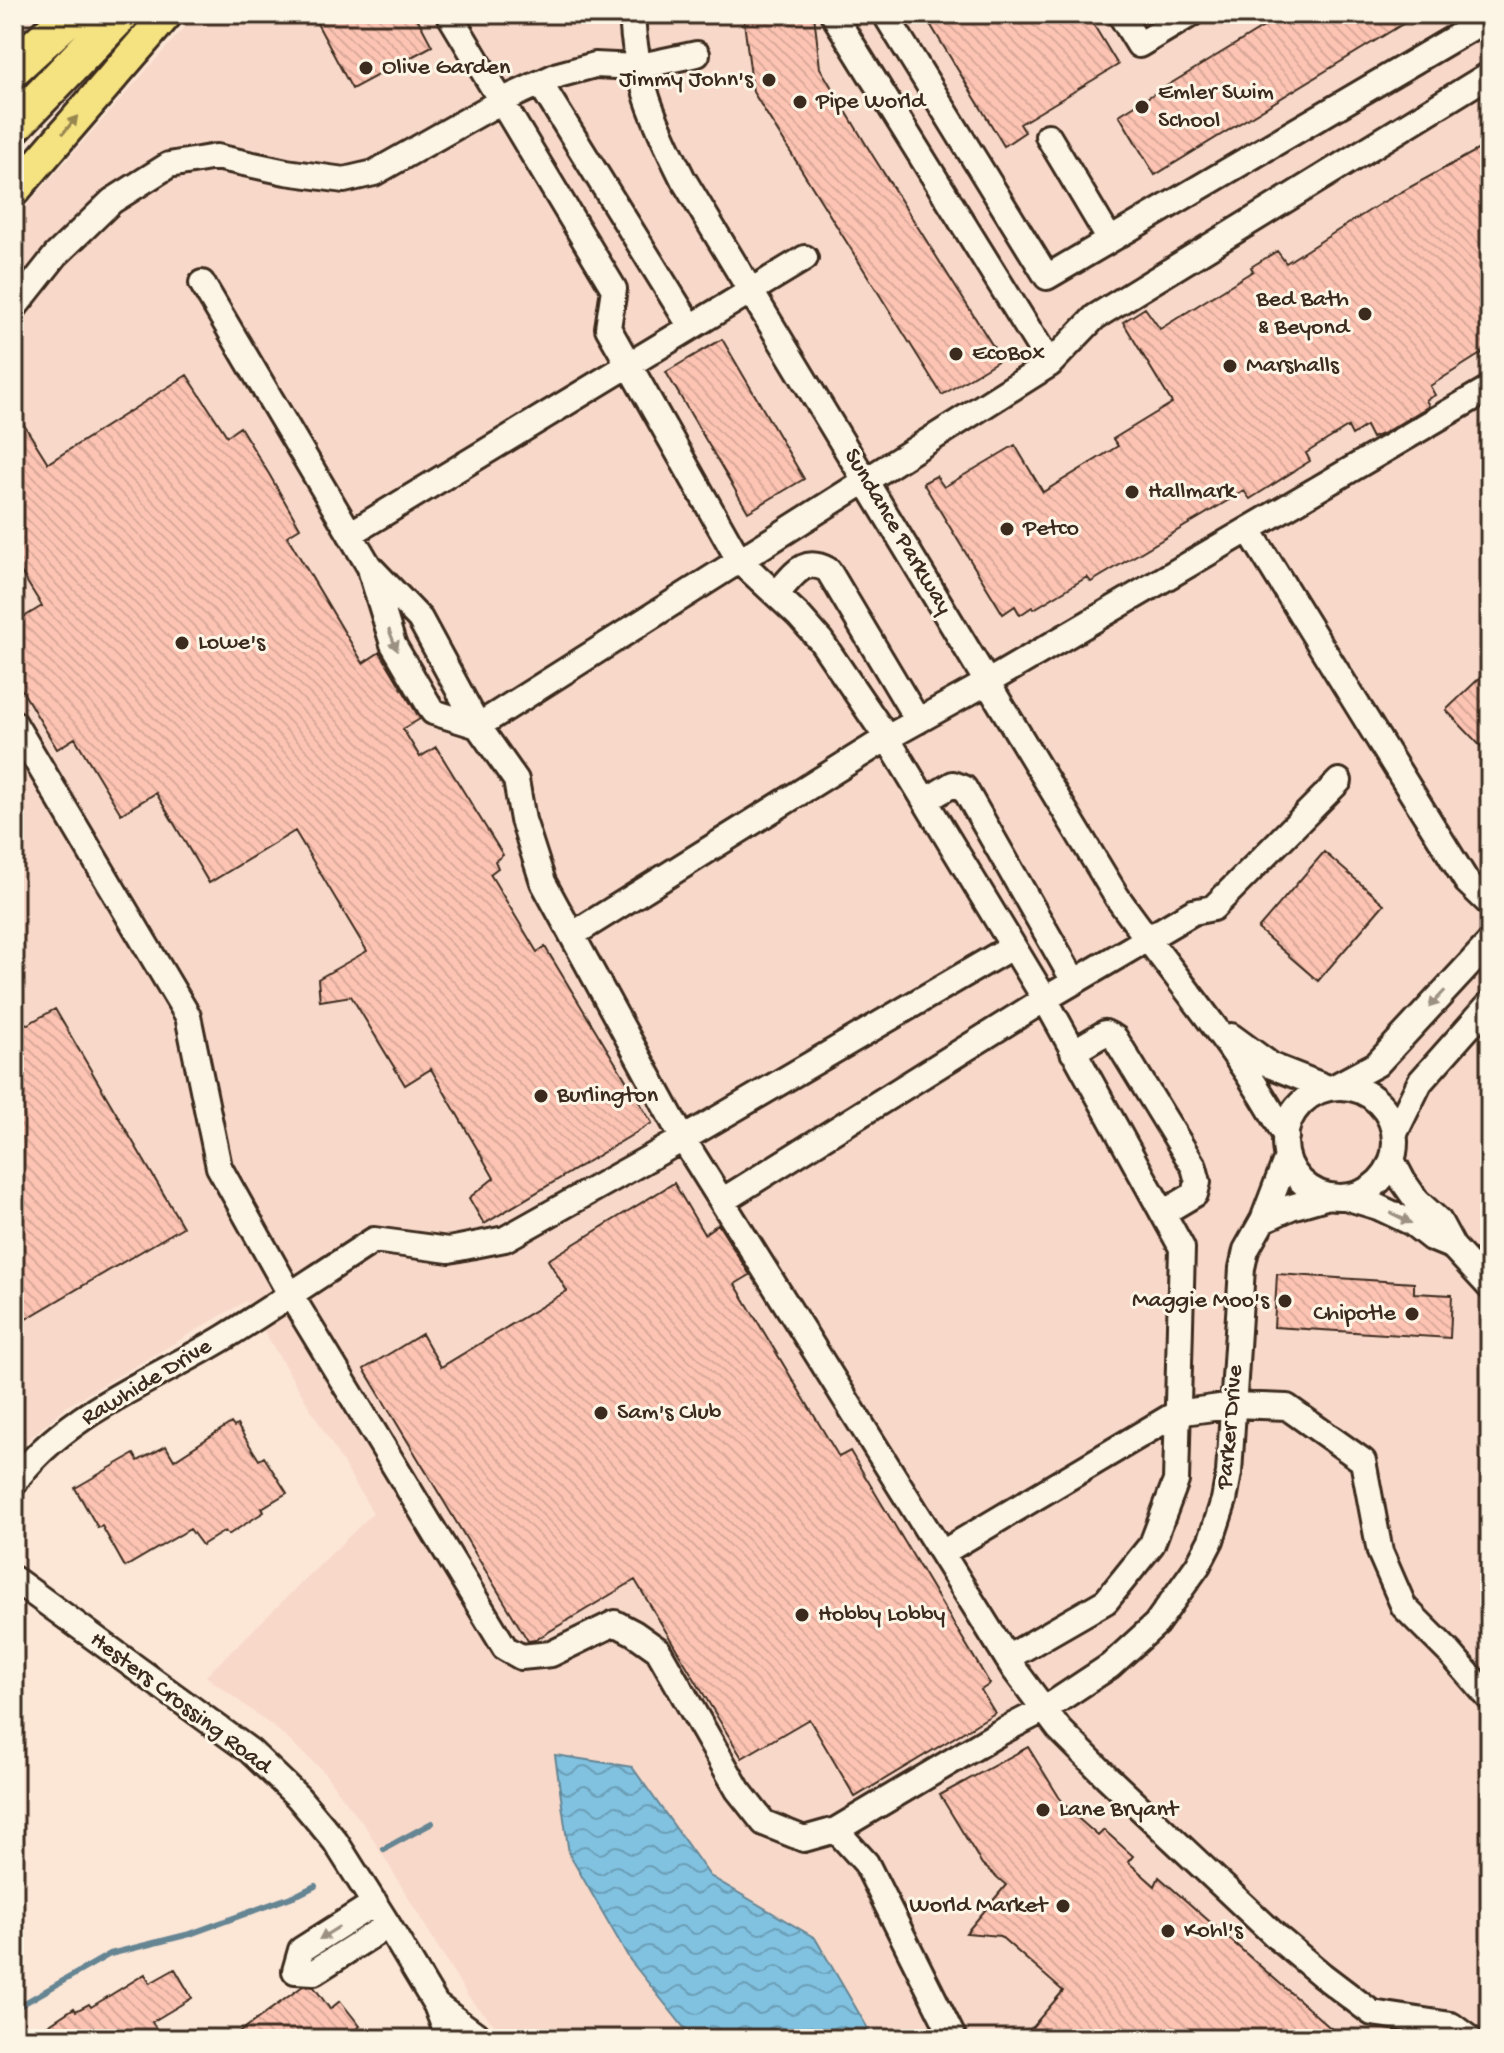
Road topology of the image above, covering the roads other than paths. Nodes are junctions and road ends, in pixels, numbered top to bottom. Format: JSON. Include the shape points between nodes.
{"nodes":[{"id":1,"x":72,"y":14,"type":"edge"},
{"id":2,"x":121,"y":14,"type":"edge"},
{"id":3,"x":167,"y":14,"type":"edge"},
{"id":4,"x":449,"y":14,"type":"edge"},
{"id":5,"x":632,"y":14,"type":"edge"},
{"id":6,"x":833,"y":14,"type":"edge"},
{"id":7,"x":885,"y":14,"type":"edge"},
{"id":8,"x":1120,"y":14,"type":"edge"},
{"id":9,"x":1191,"y":14,"type":"edge"},
{"id":10,"x":1490,"y":17,"type":"edge"},
{"id":11,"x":697,"y":54,"type":"dead end"},
{"id":12,"x":14,"y":67,"type":"edge"},
{"id":13,"x":636,"y":67,"type":"junction"},
{"id":14,"x":1490,"y":74,"type":"edge"},
{"id":15,"x":540,"y":83,"type":"junction"},
{"id":16,"x":503,"y":100,"type":"junction"},
{"id":17,"x":21,"y":118,"type":"edge"},
{"id":18,"x":1048,"y":136,"type":"dead end"},
{"id":19,"x":16,"y":189,"type":"edge"},
{"id":20,"x":1110,"y":240,"type":"junction"},
{"id":21,"x":805,"y":258,"type":"dead end"},
{"id":22,"x":202,"y":283,"type":"dead end"},
{"id":23,"x":750,"y":291,"type":"junction"},
{"id":24,"x":14,"y":308,"type":"edge"},
{"id":25,"x":691,"y":327,"type":"junction"},
{"id":26,"x":629,"y":364,"type":"junction"},
{"id":27,"x":1050,"y":364,"type":"junction"},
{"id":28,"x":1490,"y":388,"type":"edge"},
{"id":29,"x":865,"y":480,"type":"junction"},
{"id":30,"x":1249,"y":530,"type":"junction"},
{"id":31,"x":350,"y":534,"type":"junction"},
{"id":32,"x":739,"y":560,"type":"junction"},
{"id":33,"x":369,"y":566,"type":"junction"},
{"id":34,"x":776,"y":594,"type":"junction"},
{"id":35,"x":988,"y":682,"type":"junction"},
{"id":36,"x":918,"y":721,"type":"junction"},
{"id":37,"x":14,"y":723,"type":"edge"},
{"id":38,"x":478,"y":726,"type":"junction"},
{"id":39,"x":887,"y":738,"type":"junction"},
{"id":40,"x":1339,"y":781,"type":"dead end"},
{"id":41,"x":925,"y":801,"type":"junction"},
{"id":42,"x":1490,"y":904,"type":"edge"},
{"id":43,"x":572,"y":935,"type":"junction"},
{"id":44,"x":1147,"y":939,"type":"junction"},
{"id":45,"x":1490,"y":942,"type":"edge"},
{"id":46,"x":1013,"y":946,"type":"junction"},
{"id":47,"x":1074,"y":981,"type":"junction"},
{"id":48,"x":1045,"y":999,"type":"junction"},
{"id":49,"x":1490,"y":1003,"type":"edge"},
{"id":50,"x":1216,"y":1025,"type":"junction"},
{"id":51,"x":1073,"y":1052,"type":"junction"},
{"id":52,"x":1332,"y":1087,"type":"junction"},
{"id":53,"x":1395,"y":1133,"type":"junction"},
{"id":54,"x":683,"y":1139,"type":"junction"},
{"id":55,"x":1286,"y":1147,"type":"junction"},
{"id":56,"x":1392,"y":1160,"type":"junction"},
{"id":57,"x":1337,"y":1196,"type":"junction"},
{"id":58,"x":722,"y":1201,"type":"junction"},
{"id":59,"x":1163,"y":1213,"type":"junction"},
{"id":60,"x":1263,"y":1220,"type":"junction"},
{"id":61,"x":1453,"y":1247,"type":"junction"},
{"id":62,"x":1490,"y":1287,"type":"edge"},
{"id":63,"x":290,"y":1294,"type":"junction"},
{"id":64,"x":1234,"y":1405,"type":"junction"},
{"id":65,"x":1177,"y":1413,"type":"junction"},
{"id":66,"x":14,"y":1483,"type":"edge"},
{"id":67,"x":942,"y":1553,"type":"junction"},
{"id":68,"x":14,"y":1579,"type":"edge"},
{"id":69,"x":1007,"y":1658,"type":"junction"},
{"id":70,"x":1490,"y":1699,"type":"edge"},
{"id":71,"x":1045,"y":1709,"type":"junction"},
{"id":72,"x":836,"y":1830,"type":"junction"},
{"id":73,"x":375,"y":1903,"type":"junction"},
{"id":74,"x":388,"y":1925,"type":"junction"},
{"id":75,"x":436,"y":2005,"type":"junction"},
{"id":76,"x":478,"y":2038,"type":"edge"},
{"id":77,"x":449,"y":2039,"type":"edge"},
{"id":78,"x":954,"y":2039,"type":"edge"},
{"id":79,"x":1470,"y":2039,"type":"edge"}],
"edges":[{"from":1,"to":12,"type":"highway"},
{"from":2,"to":17,"type":"highway"},
{"from":19,"to":3,"type":"main road","one_way":true},
{"from":4,"to":16,"type":"street"},
{"from":5,"to":13,"type":"street","name":"Sundance Parkway"},
{"from":6,"to":27,"type":"street"},
{"from":7,"to":20,"type":"street","via":[[1047,277]]},
{"from":8,"to":9,"type":"street","via":[[1139,45]]},
{"from":10,"to":20,"type":"street"},
{"from":11,"to":13,"type":"street"},
{"from":13,"to":15,"type":"street","via":[[595,65]]},
{"from":13,"to":23,"type":"street","name":"Sundance Parkway","via":[[654,122],[683,179]]},
{"from":14,"to":27,"type":"street","via":[[1095,317]]},
{"from":15,"to":16,"type":"street"},
{"from":15,"to":25,"type":"street"},
{"from":16,"to":24,"type":"street","via":[[374,173],[344,180],[216,157],[169,165],[112,201],[56,255]]},
{"from":16,"to":26,"type":"street","via":[[614,289],[608,328]]},
{"from":18,"to":20,"type":"street"},
{"from":21,"to":23,"type":"street"},
{"from":22,"to":31,"type":"street"},
{"from":23,"to":25,"type":"street"},
{"from":23,"to":29,"type":"street","name":"Sundance Parkway"},
{"from":25,"to":26,"type":"street"},
{"from":26,"to":31,"type":"street"},
{"from":26,"to":32,"type":"street"},
{"from":27,"to":29,"type":"street"},
{"from":28,"to":30,"type":"street"},
{"from":29,"to":32,"type":"street"},
{"from":29,"to":35,"type":"street","name":"Sundance Parkway"},
{"from":30,"to":35,"type":"street"},
{"from":30,"to":42,"type":"street","via":[[1467,882]]},
{"from":31,"to":33,"type":"street"},
{"from":32,"to":34,"type":"street"},
{"from":32,"to":38,"type":"street"},
{"from":33,"to":38,"type":"street","via":[[420,619]]},
{"from":33,"to":38,"type":"street","one_way":true,"via":[[393,644],[433,712]]},
{"from":34,"to":36,"type":"street","via":[[805,565],[816,563],[828,570]]},
{"from":34,"to":39,"type":"street","via":[[821,641]]},
{"from":35,"to":36,"type":"street"},
{"from":35,"to":44,"type":"street","name":"Sundance Parkway"},
{"from":36,"to":39,"type":"street"},
{"from":37,"to":63,"type":"street","via":[[188,1016],[219,1167]]},
{"from":38,"to":43,"type":"street","via":[[516,780],[543,882]]},
{"from":39,"to":41,"type":"street"},
{"from":39,"to":43,"type":"street"},
{"from":40,"to":44,"type":"street","via":[[1213,908],[1193,912]]},
{"from":41,"to":46,"type":"street"},
{"from":41,"to":47,"type":"street","via":[[953,784],[964,788]]},
{"from":43,"to":54,"type":"street"},
{"from":44,"to":47,"type":"street"},
{"from":44,"to":50,"type":"street","name":"Sundance Parkway"},
{"from":45,"to":52,"type":"street","one_way":true,"via":[[1377,1064]]},
{"from":46,"to":48,"type":"street"},
{"from":46,"to":54,"type":"street","name":"Rawhide Drive"},
{"from":47,"to":48,"type":"street"},
{"from":48,"to":51,"type":"street"},
{"from":48,"to":58,"type":"street"},
{"from":49,"to":53,"type":"street","via":[[1420,1082]]},
{"from":50,"to":52,"type":"street","name":"Sundance Parkway","via":[[1272,1066]]},
{"from":50,"to":55,"type":"street","name":"Sundance Parkway","via":[[1264,1097]]},
{"from":51,"to":59,"type":"street"},
{"from":51,"to":59,"type":"street","via":[[1105,1033],[1115,1038],[1194,1167],[1195,1194]]},
{"from":52,"to":53,"type":"street","via":[[1372,1095]]},
{"from":52,"to":55,"type":"street","via":[[1298,1106],[1289,1120]]},
{"from":53,"to":56,"type":"street"},
{"from":54,"to":58,"type":"street"},
{"from":54,"to":63,"type":"street","name":"Rawhide Drive","via":[[505,1239],[449,1250],[374,1240]]},
{"from":55,"to":57,"type":"street","via":[[1296,1175],[1311,1188]]},
{"from":55,"to":60,"type":"street","name":"Parker Drive"},
{"from":56,"to":57,"type":"street","via":[[1374,1185]]},
{"from":56,"to":61,"type":"street"},
{"from":57,"to":60,"type":"street"},
{"from":57,"to":61,"type":"street","one_way":true,"via":[[1378,1207]]},
{"from":58,"to":67,"type":"street"},
{"from":59,"to":65,"type":"street","via":[[1182,1248]]},
{"from":60,"to":64,"type":"street","name":"Parker Drive","via":[[1242,1268]]},
{"from":61,"to":62,"type":"street"},
{"from":63,"to":66,"type":"street","name":"Rawhide Drive","via":[[223,1338],[111,1399],[30,1459]]},
{"from":63,"to":72,"type":"street","via":[[505,1648],[521,1657],[551,1654],[615,1623],[634,1633],[658,1650],[738,1790],[764,1823],[804,1839]]},
{"from":64,"to":65,"type":"street"},
{"from":64,"to":70,"type":"street","via":[[1287,1407],[1363,1461],[1380,1552],[1404,1607]]},
{"from":64,"to":71,"type":"street","name":"Parker Drive","via":[[1224,1500],[1198,1565],[1156,1624],[1110,1666]]},
{"from":65,"to":67,"type":"street"},
{"from":65,"to":69,"type":"street","via":[[1176,1481],[1147,1552],[1106,1601]]},
{"from":67,"to":69,"type":"street"},
{"from":68,"to":73,"type":"street","name":"Hesters Crossing Road","via":[[250,1751],[335,1841]]},
{"from":69,"to":71,"type":"street"},
{"from":71,"to":72,"type":"street","name":"Parker Drive"},
{"from":71,"to":79,"type":"street","via":[[1106,1776],[1322,1975],[1372,2013],[1451,2025]]},
{"from":72,"to":78,"type":"street","via":[[866,1863]]},
{"from":73,"to":74,"type":"street","name":"Hesters Crossing Road"},
{"from":73,"to":74,"type":"street","one_way":true,"via":[[301,1950],[295,1971],[314,1972]]},
{"from":74,"to":75,"type":"street","name":"Hesters Crossing Road"},
{"from":75,"to":76,"type":"street","name":"Hesters Crossing Road"},
{"from":75,"to":77,"type":"street","name":"Hesters Crossing Road"}]}
